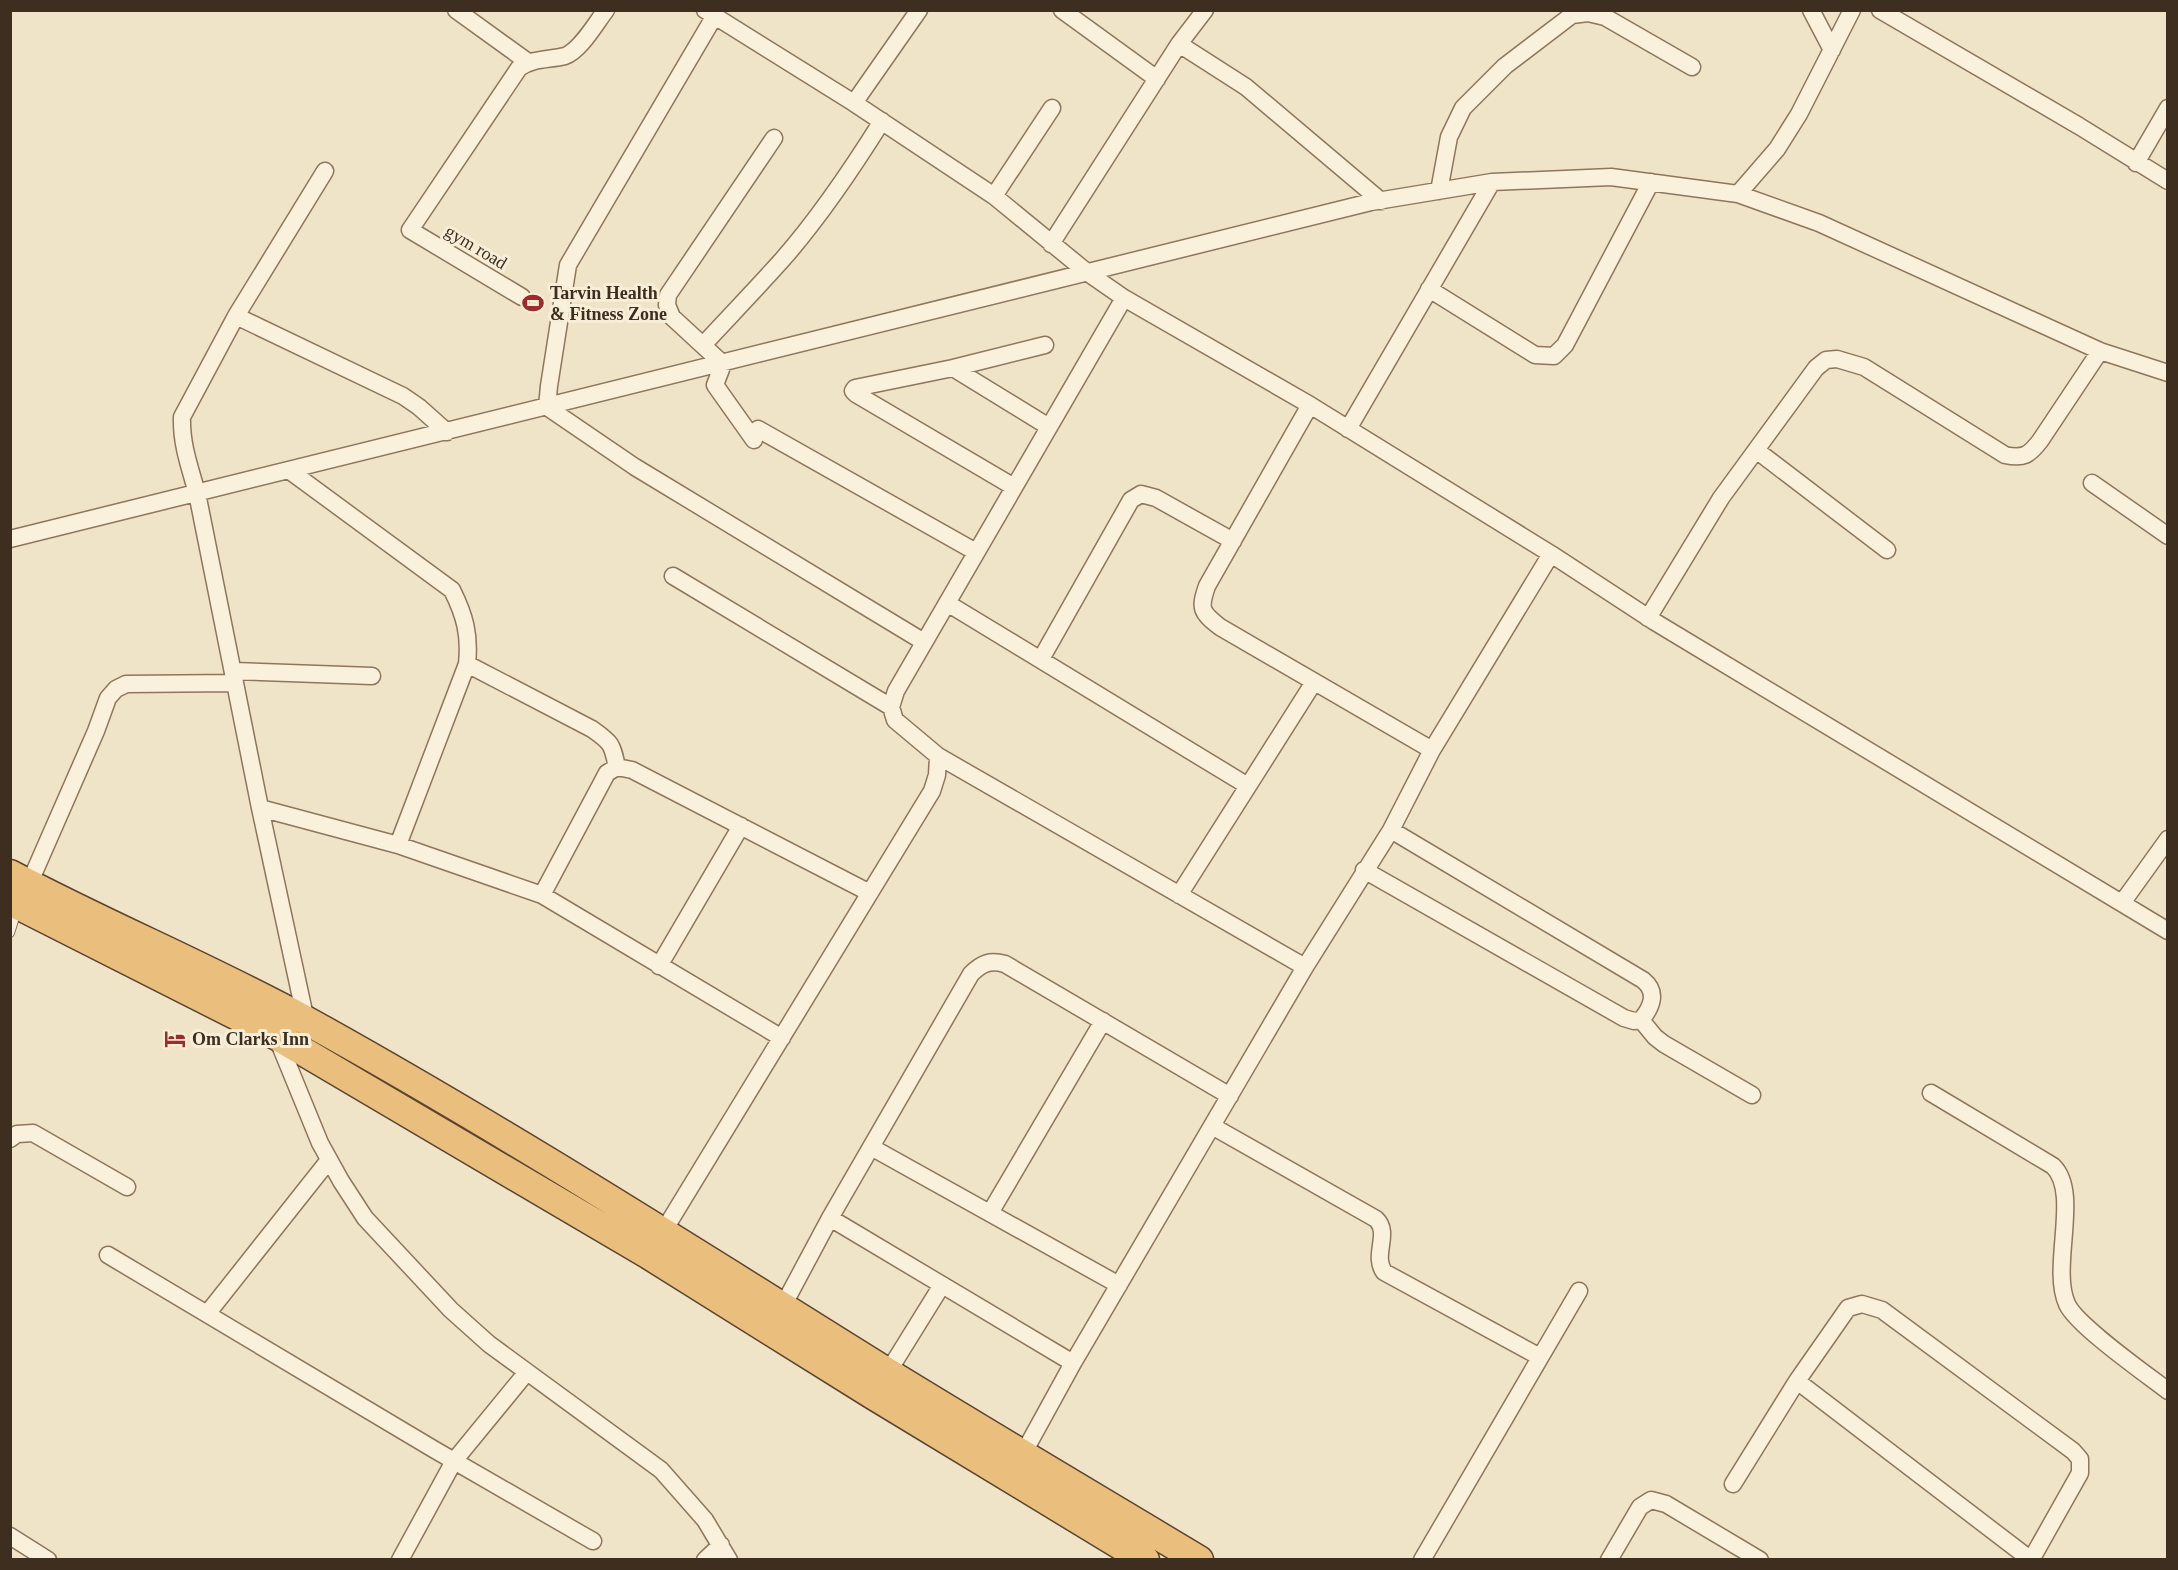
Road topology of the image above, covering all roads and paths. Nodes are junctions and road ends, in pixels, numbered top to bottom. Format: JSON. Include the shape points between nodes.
{"nodes":[{"id":1,"x":456,"y":10,"type":"edge"},
{"id":2,"x":606,"y":10,"type":"edge"},
{"id":3,"x":919,"y":10,"type":"edge"},
{"id":4,"x":1062,"y":10,"type":"edge"},
{"id":5,"x":1205,"y":10,"type":"edge"},
{"id":6,"x":1811,"y":10,"type":"edge"},
{"id":7,"x":1852,"y":10,"type":"edge"},
{"id":8,"x":1880,"y":10,"type":"edge"},
{"id":9,"x":710,"y":14,"type":"edge"},
{"id":10,"x":1179,"y":44,"type":"junction"},
{"id":11,"x":1832,"y":50,"type":"junction"},
{"id":12,"x":528,"y":62,"type":"junction"},
{"id":13,"x":1692,"y":67,"type":"dead end"},
{"id":14,"x":1157,"y":79,"type":"junction"},
{"id":15,"x":854,"y":103,"type":"junction"},
{"id":16,"x":1052,"y":108,"type":"dead end"},
{"id":17,"x":2168,"y":108,"type":"edge"},
{"id":18,"x":882,"y":121,"type":"junction"},
{"id":19,"x":774,"y":138,"type":"dead end"},
{"id":20,"x":2136,"y":163,"type":"junction"},
{"id":21,"x":325,"y":171,"type":"dead end"},
{"id":22,"x":2168,"y":181,"type":"edge"},
{"id":23,"x":1492,"y":182,"type":"junction"},
{"id":24,"x":1651,"y":182,"type":"junction"},
{"id":25,"x":1439,"y":191,"type":"junction"},
{"id":26,"x":1738,"y":194,"type":"junction"},
{"id":27,"x":993,"y":196,"type":"junction"},
{"id":28,"x":1381,"y":201,"type":"junction"},
{"id":29,"x":1052,"y":244,"type":"junction"},
{"id":30,"x":1088,"y":273,"type":"junction"},
{"id":31,"x":1429,"y":289,"type":"junction"},
{"id":32,"x":522,"y":297,"type":"dead end"},
{"id":33,"x":1124,"y":298,"type":"junction"},
{"id":34,"x":236,"y":316,"type":"junction"},
{"id":35,"x":703,"y":345,"type":"junction"},
{"id":36,"x":1044,"y":345,"type":"dead end"},
{"id":37,"x":2100,"y":351,"type":"junction"},
{"id":38,"x":723,"y":364,"type":"junction"},
{"id":39,"x":953,"y":368,"type":"junction"},
{"id":40,"x":2168,"y":373,"type":"edge"},
{"id":41,"x":1310,"y":405,"type":"junction"},
{"id":42,"x":547,"y":407,"type":"junction"},
{"id":43,"x":1049,"y":427,"type":"junction"},
{"id":44,"x":1348,"y":429,"type":"junction"},
{"id":45,"x":447,"y":432,"type":"junction"},
{"id":46,"x":1756,"y":450,"type":"junction"},
{"id":47,"x":290,"y":471,"type":"junction"},
{"id":48,"x":2092,"y":483,"type":"dead end"},
{"id":49,"x":1014,"y":487,"type":"junction"},
{"id":50,"x":197,"y":493,"type":"junction"},
{"id":51,"x":2168,"y":536,"type":"edge"},
{"id":52,"x":10,"y":539,"type":"edge"},
{"id":53,"x":1233,"y":541,"type":"junction"},
{"id":54,"x":1887,"y":550,"type":"dead end"},
{"id":55,"x":976,"y":552,"type":"junction"},
{"id":56,"x":1551,"y":554,"type":"junction"},
{"id":57,"x":673,"y":576,"type":"dead end"},
{"id":58,"x":947,"y":603,"type":"junction"},
{"id":59,"x":1648,"y":618,"type":"junction"},
{"id":60,"x":924,"y":642,"type":"junction"},
{"id":61,"x":1041,"y":659,"type":"junction"},
{"id":62,"x":466,"y":664,"type":"junction"},
{"id":63,"x":372,"y":676,"type":"dead end"},
{"id":64,"x":234,"y":677,"type":"junction"},
{"id":65,"x":1314,"y":682,"type":"junction"},
{"id":66,"x":891,"y":707,"type":"junction"},
{"id":67,"x":1432,"y":750,"type":"junction"},
{"id":68,"x":938,"y":756,"type":"junction"},
{"id":69,"x":617,"y":767,"type":"junction"},
{"id":70,"x":1248,"y":786,"type":"junction"},
{"id":71,"x":260,"y":808,"type":"junction"},
{"id":72,"x":741,"y":826,"type":"junction"},
{"id":73,"x":1391,"y":830,"type":"junction"},
{"id":74,"x":2168,"y":839,"type":"edge"},
{"id":75,"x":398,"y":845,"type":"junction"},
{"id":76,"x":1364,"y":870,"type":"junction"},
{"id":77,"x":17,"y":891,"type":"edge"},
{"id":78,"x":870,"y":893,"type":"junction"},
{"id":79,"x":542,"y":895,"type":"junction"},
{"id":80,"x":1179,"y":895,"type":"junction"},
{"id":81,"x":2122,"y":903,"type":"junction"},
{"id":82,"x":2168,"y":931,"type":"edge"},
{"id":83,"x":10,"y":933,"type":"edge"},
{"id":84,"x":659,"y":966,"type":"junction"},
{"id":85,"x":1305,"y":967,"type":"junction"},
{"id":86,"x":1641,"y":1020,"type":"junction"},
{"id":87,"x":306,"y":1021,"type":"junction"},
{"id":88,"x":1103,"y":1021,"type":"junction"},
{"id":89,"x":276,"y":1036,"type":"junction"},
{"id":90,"x":782,"y":1038,"type":"junction"},
{"id":91,"x":1931,"y":1093,"type":"dead end"},
{"id":92,"x":1752,"y":1095,"type":"dead end"},
{"id":93,"x":1230,"y":1096,"type":"junction"},
{"id":94,"x":1212,"y":1126,"type":"junction"},
{"id":95,"x":10,"y":1138,"type":"edge"},
{"id":96,"x":871,"y":1147,"type":"junction"},
{"id":97,"x":329,"y":1160,"type":"junction"},
{"id":98,"x":127,"y":1187,"type":"dead end"},
{"id":99,"x":990,"y":1213,"type":"junction"},
{"id":100,"x":830,"y":1218,"type":"junction"},
{"id":101,"x":663,"y":1232,"type":"junction"},
{"id":102,"x":108,"y":1255,"type":"dead end"},
{"id":103,"x":942,"y":1285,"type":"junction"},
{"id":104,"x":1119,"y":1285,"type":"junction"},
{"id":105,"x":1579,"y":1291,"type":"dead end"},
{"id":106,"x":783,"y":1306,"type":"junction"},
{"id":107,"x":207,"y":1314,"type":"junction"},
{"id":108,"x":1540,"y":1357,"type":"junction"},
{"id":109,"x":1073,"y":1363,"type":"junction"},
{"id":110,"x":527,"y":1372,"type":"junction"},
{"id":111,"x":888,"y":1372,"type":"junction"},
{"id":112,"x":1797,"y":1381,"type":"junction"},
{"id":113,"x":2168,"y":1391,"type":"edge"},
{"id":114,"x":1023,"y":1454,"type":"junction"},
{"id":115,"x":454,"y":1461,"type":"junction"},
{"id":116,"x":1733,"y":1484,"type":"dead end"},
{"id":117,"x":10,"y":1536,"type":"edge"},
{"id":118,"x":593,"y":1541,"type":"dead end"},
{"id":119,"x":725,"y":1552,"type":"edge"},
{"id":120,"x":48,"y":1560,"type":"edge"},
{"id":121,"x":400,"y":1560,"type":"edge"},
{"id":122,"x":705,"y":1560,"type":"edge"},
{"id":123,"x":1145,"y":1560,"type":"edge"},
{"id":124,"x":1198,"y":1560,"type":"edge"},
{"id":125,"x":1422,"y":1560,"type":"edge"},
{"id":126,"x":1609,"y":1560,"type":"edge"},
{"id":127,"x":1760,"y":1560,"type":"edge"}],
"edges":[{"from":1,"to":12,"type":"street"},
{"from":2,"to":12,"type":"street","via":[[576,49],[566,55]]},
{"from":3,"to":15,"type":"street"},
{"from":4,"to":14,"type":"street"},
{"from":5,"to":10,"type":"street"},
{"from":6,"to":11,"type":"street"},
{"from":7,"to":11,"type":"street"},
{"from":8,"to":20,"type":"street"},
{"from":9,"to":15,"type":"street"},
{"from":9,"to":42,"type":"street","via":[[568,265]]},
{"from":10,"to":14,"type":"street"},
{"from":10,"to":28,"type":"street","via":[[1246,87]]},
{"from":11,"to":26,"type":"street","via":[[1777,148]]},
{"from":12,"to":32,"type":"street","name":"gym road","via":[[519,68],[411,230]]},
{"from":13,"to":25,"type":"street","via":[[1605,17],[1572,15],[1505,66],[1463,108],[1449,137]]},
{"from":14,"to":29,"type":"street"},
{"from":15,"to":18,"type":"street"},
{"from":16,"to":27,"type":"street"},
{"from":17,"to":20,"type":"street"},
{"from":18,"to":27,"type":"street"},
{"from":18,"to":35,"type":"street","via":[[783,260]]},
{"from":19,"to":35,"type":"street","via":[[668,295],[672,317]]},
{"from":20,"to":22,"type":"street"},
{"from":21,"to":34,"type":"street"},
{"from":23,"to":24,"type":"street","via":[[1611,177]]},
{"from":23,"to":25,"type":"street"},
{"from":23,"to":31,"type":"street"},
{"from":24,"to":26,"type":"street"},
{"from":24,"to":31,"type":"street","via":[[1566,345],[1554,356],[1535,355]]},
{"from":25,"to":28,"type":"street"},
{"from":26,"to":37,"type":"street","via":[[1819,223]]},
{"from":27,"to":29,"type":"street"},
{"from":28,"to":30,"type":"street"},
{"from":29,"to":30,"type":"street"},
{"from":30,"to":33,"type":"street"},
{"from":30,"to":38,"type":"street"},
{"from":31,"to":44,"type":"street"},
{"from":33,"to":41,"type":"street"},
{"from":33,"to":43,"type":"street"},
{"from":34,"to":45,"type":"street","via":[[403,396]]},
{"from":34,"to":50,"type":"street","via":[[183,417],[183,442]]},
{"from":35,"to":38,"type":"street"},
{"from":36,"to":39,"type":"street"},
{"from":37,"to":40,"type":"street"},
{"from":37,"to":46,"type":"street","via":[[2030,454],[2005,455],[1864,367],[1837,359],[1826,360],[1816,368]]},
{"from":38,"to":42,"type":"street"},
{"from":38,"to":55,"type":"street","via":[[716,385],[756,434]]},
{"from":39,"to":43,"type":"street"},
{"from":39,"to":49,"type":"street","via":[[855,388],[854,392]]},
{"from":41,"to":44,"type":"street"},
{"from":41,"to":53,"type":"street"},
{"from":42,"to":45,"type":"street"},
{"from":42,"to":60,"type":"street","via":[[634,467]]},
{"from":43,"to":49,"type":"street"},
{"from":44,"to":56,"type":"street"},
{"from":45,"to":47,"type":"street"},
{"from":46,"to":54,"type":"street"},
{"from":46,"to":59,"type":"street","via":[[1721,498]]},
{"from":47,"to":50,"type":"street"},
{"from":47,"to":62,"type":"street","via":[[452,590],[469,643]]},
{"from":48,"to":51,"type":"street"},
{"from":49,"to":55,"type":"street"},
{"from":50,"to":52,"type":"street"},
{"from":50,"to":64,"type":"street"},
{"from":53,"to":61,"type":"street","via":[[1156,498],[1141,494],[1131,500]]},
{"from":53,"to":65,"type":"street","via":[[1207,586],[1201,603],[1205,615]]},
{"from":55,"to":58,"type":"street"},
{"from":56,"to":59,"type":"street"},
{"from":56,"to":67,"type":"street"},
{"from":57,"to":66,"type":"street"},
{"from":58,"to":60,"type":"street"},
{"from":58,"to":61,"type":"street"},
{"from":59,"to":81,"type":"street"},
{"from":60,"to":66,"type":"street"},
{"from":61,"to":70,"type":"street"},
{"from":62,"to":69,"type":"street","via":[[600,734],[613,746]]},
{"from":62,"to":75,"type":"street"},
{"from":63,"to":64,"type":"street"},
{"from":64,"to":71,"type":"street"},
{"from":64,"to":77,"type":"street","via":[[126,684],[116,689],[108,698],[96,731]]},
{"from":65,"to":67,"type":"street"},
{"from":65,"to":70,"type":"street"},
{"from":66,"to":68,"type":"street","via":[[895,720]]},
{"from":67,"to":73,"type":"street"},
{"from":68,"to":78,"type":"street","via":[[932,791]]},
{"from":68,"to":80,"type":"street"},
{"from":69,"to":72,"type":"street","via":[[632,770]]},
{"from":69,"to":79,"type":"street","via":[[607,773]]},
{"from":70,"to":80,"type":"street"},
{"from":71,"to":75,"type":"street"},
{"from":71,"to":87,"type":"street"},
{"from":72,"to":78,"type":"street"},
{"from":72,"to":84,"type":"street"},
{"from":73,"to":76,"type":"street"},
{"from":73,"to":86,"type":"street","via":[[1643,980],[1651,988],[1652,997],[1649,1011]]},
{"from":74,"to":81,"type":"street"},
{"from":75,"to":79,"type":"street"},
{"from":76,"to":85,"type":"street"},
{"from":76,"to":86,"type":"street","via":[[1624,1018]]},
{"from":77,"to":83,"type":"lane"},
{"from":77,"to":87,"type":"highway","via":[[211,972]]},
{"from":77,"to":89,"type":"highway"},
{"from":78,"to":90,"type":"street"},
{"from":79,"to":84,"type":"street"},
{"from":80,"to":85,"type":"street"},
{"from":81,"to":82,"type":"street"},
{"from":84,"to":90,"type":"street"},
{"from":85,"to":93,"type":"street"},
{"from":86,"to":92,"type":"street","via":[[1664,1044]]},
{"from":87,"to":101,"type":"highway"},
{"from":88,"to":93,"type":"street"},
{"from":88,"to":96,"type":"street","via":[[1005,964],[985,963],[971,974]]},
{"from":88,"to":99,"type":"street"},
{"from":89,"to":97,"type":"street"},
{"from":89,"to":123,"type":"highway","via":[[649,1255]]},
{"from":90,"to":101,"type":"street"},
{"from":91,"to":113,"type":"street","via":[[2060,1172],[2065,1191],[2061,1288],[2067,1307],[2082,1324]]},
{"from":93,"to":94,"type":"street"},
{"from":94,"to":104,"type":"street"},
{"from":94,"to":108,"type":"street","via":[[1376,1219],[1382,1228],[1379,1263],[1384,1272]]},
{"from":95,"to":98,"type":"street","via":[[33,1133]]},
{"from":96,"to":99,"type":"street"},
{"from":96,"to":100,"type":"street"},
{"from":97,"to":107,"type":"street"},
{"from":97,"to":110,"type":"street","via":[[365,1218],[451,1310]]},
{"from":99,"to":104,"type":"street"},
{"from":100,"to":103,"type":"street"},
{"from":100,"to":106,"type":"street"},
{"from":101,"to":106,"type":"highway"},
{"from":102,"to":107,"type":"street"},
{"from":103,"to":109,"type":"street"},
{"from":103,"to":111,"type":"street"},
{"from":104,"to":109,"type":"street"},
{"from":105,"to":108,"type":"street"},
{"from":106,"to":111,"type":"highway"},
{"from":107,"to":115,"type":"street"},
{"from":108,"to":125,"type":"street"},
{"from":109,"to":114,"type":"street"},
{"from":110,"to":115,"type":"street"},
{"from":110,"to":119,"type":"street","via":[[661,1470],[705,1520]]},
{"from":111,"to":114,"type":"highway"},
{"from":112,"to":112,"type":"street","via":[[2031,1560],[2080,1473],[2080,1459],[2073,1451],[1873,1306],[1848,1308]]},
{"from":112,"to":116,"type":"street"},
{"from":114,"to":124,"type":"highway"},
{"from":115,"to":118,"type":"street"},
{"from":115,"to":121,"type":"street"},
{"from":117,"to":120,"type":"street"},
{"from":119,"to":122,"type":"street"},
{"from":126,"to":127,"type":"street","via":[[1640,1507],[1651,1500],[1666,1504]]}]}
